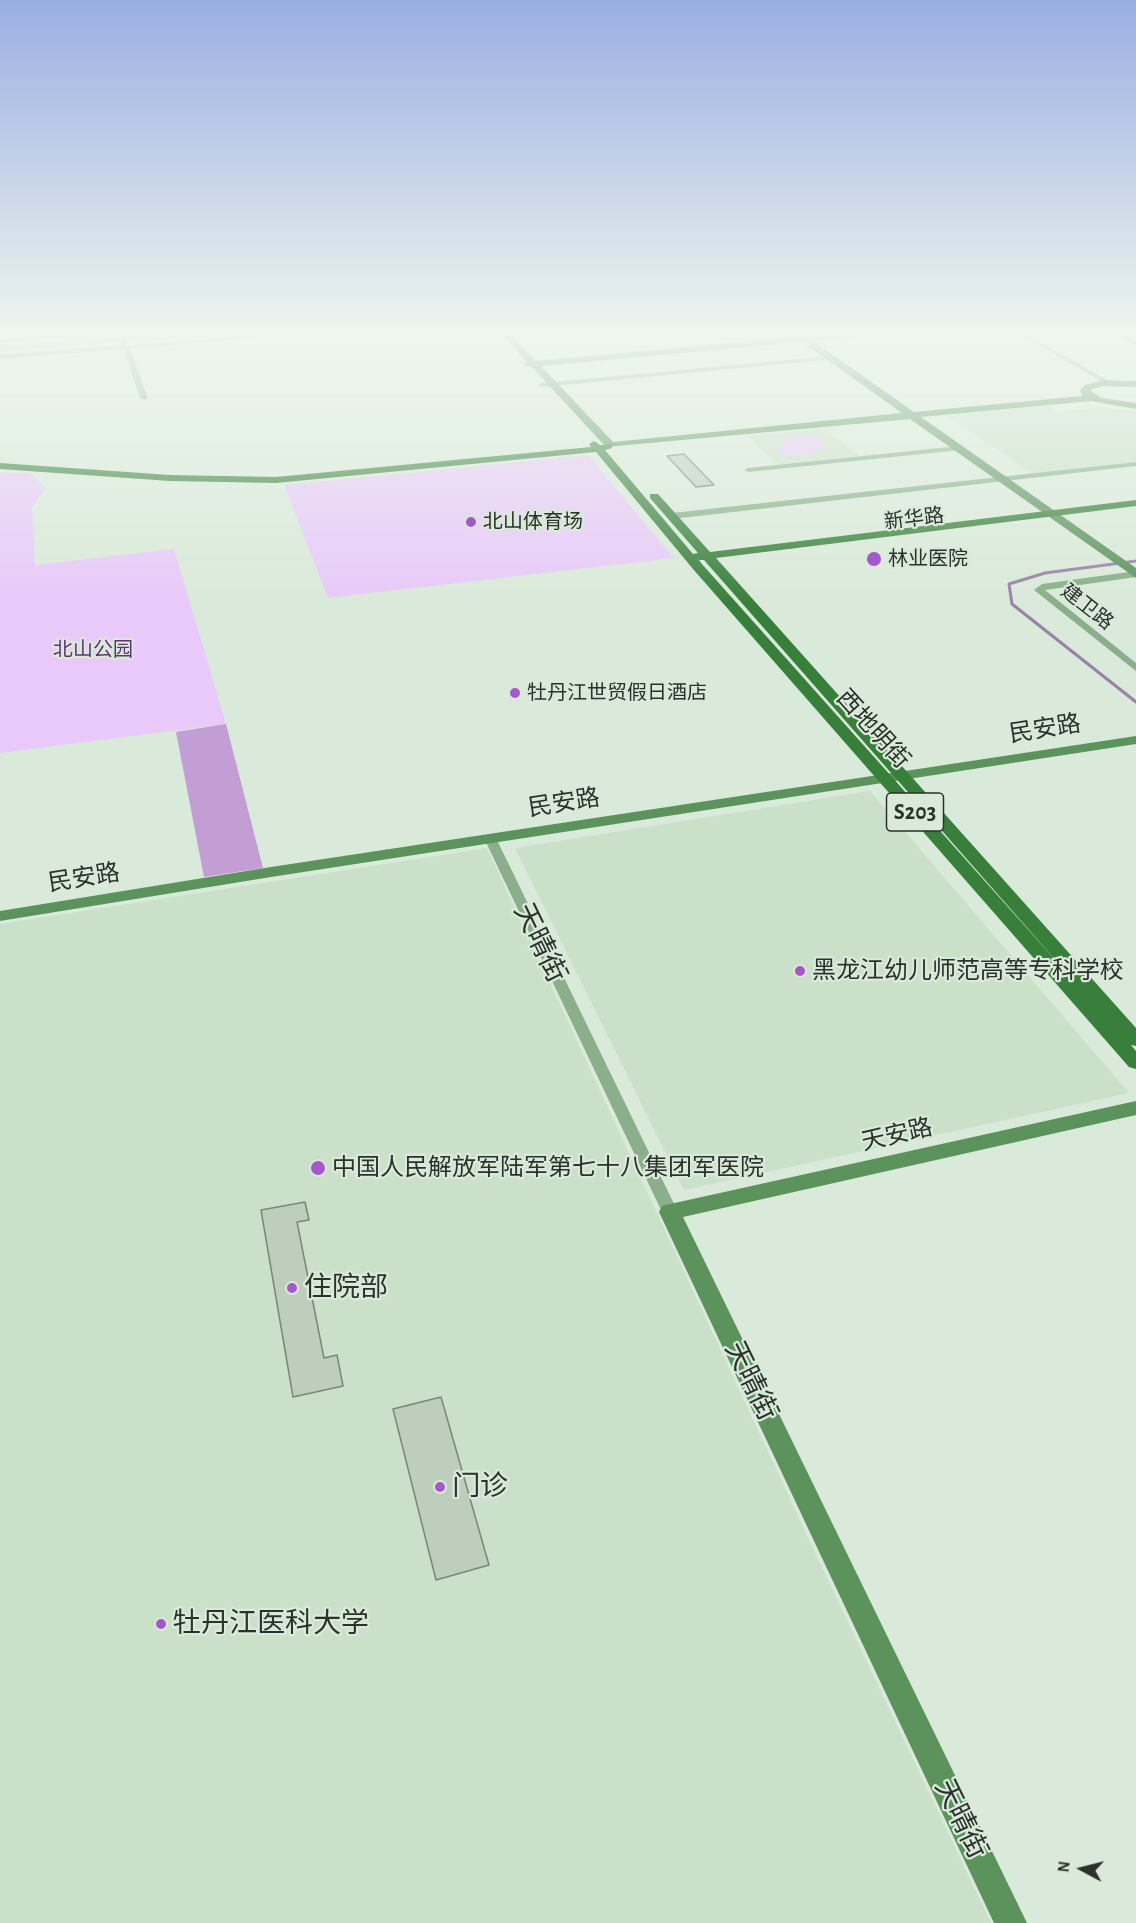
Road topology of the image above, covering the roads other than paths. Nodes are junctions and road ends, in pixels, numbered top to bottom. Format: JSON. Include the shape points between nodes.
{"nodes":[{"id":1,"x":580,"y":425,"type":"edge"},
{"id":2,"x":585,"y":425,"type":"edge"},
{"id":3,"x":822,"y":425,"type":"edge"},
{"id":4,"x":925,"y":425,"type":"edge"},
{"id":5,"x":601,"y":446,"type":"junction"},
{"id":6,"x":958,"y":448,"type":"junction"},
{"id":7,"x":0,"y":463,"type":"edge"},
{"id":8,"x":1136,"y":464,"type":"edge"},
{"id":9,"x":748,"y":470,"type":"dead end"},
{"id":10,"x":1002,"y":479,"type":"junction"},
{"id":11,"x":1136,"y":503,"type":"edge"},
{"id":12,"x":1136,"y":510,"type":"edge"},
{"id":13,"x":672,"y":516,"type":"junction"},
{"id":14,"x":1056,"y":517,"type":"junction"},
{"id":15,"x":702,"y":561,"type":"junction"},
{"id":16,"x":1136,"y":574,"type":"edge"},
{"id":17,"x":1136,"y":668,"type":"edge"},
{"id":18,"x":1136,"y":740,"type":"edge"},
{"id":19,"x":892,"y":777,"type":"junction"},
{"id":20,"x":490,"y":838,"type":"junction"},
{"id":21,"x":0,"y":916,"type":"edge"},
{"id":22,"x":1136,"y":1040,"type":"edge"},
{"id":23,"x":1136,"y":1063,"type":"edge"},
{"id":24,"x":1136,"y":1108,"type":"edge"},
{"id":25,"x":670,"y":1212,"type":"junction"},
{"id":26,"x":1011,"y":1923,"type":"edge"}],
"edges":[{"from":1,"to":5,"type":"street"},
{"from":2,"to":5,"type":"street"},
{"from":3,"to":5,"type":"street"},
{"from":4,"to":6,"type":"street"},
{"from":5,"to":7,"type":"main road","via":[[276,480],[170,478]]},
{"from":5,"to":13,"type":"main road","number":"S203"},
{"from":5,"to":15,"type":"main road","number":"S203"},
{"from":6,"to":9,"type":"street"},
{"from":6,"to":10,"type":"street"},
{"from":8,"to":10,"type":"street"},
{"from":10,"to":13,"type":"street"},
{"from":10,"to":14,"type":"street"},
{"from":11,"to":14,"type":"main road"},
{"from":12,"to":14,"type":"main road","name":"新华路"},
{"from":13,"to":15,"type":"main road","number":"S203"},
{"from":14,"to":15,"type":"main road","name":"新华路"},
{"from":14,"to":16,"type":"street"},
{"from":15,"to":19,"type":"main road","name":"西地明街","number":"S203"},
{"from":16,"to":17,"type":"street","name":"建卫路","via":[[1039,590]]},
{"from":18,"to":19,"type":"street","name":"民安路"},
{"from":19,"to":20,"type":"street","name":"民安路"},
{"from":19,"to":22,"type":"main road","name":"西地明街","number":"S203"},
{"from":19,"to":23,"type":"main road","name":"西地明街","number":"S203"},
{"from":20,"to":21,"type":"street","name":"民安路"},
{"from":20,"to":25,"type":"street","name":"天晴街"},
{"from":24,"to":25,"type":"street","name":"天安路"},
{"from":25,"to":26,"type":"street","name":"天晴街"}]}
